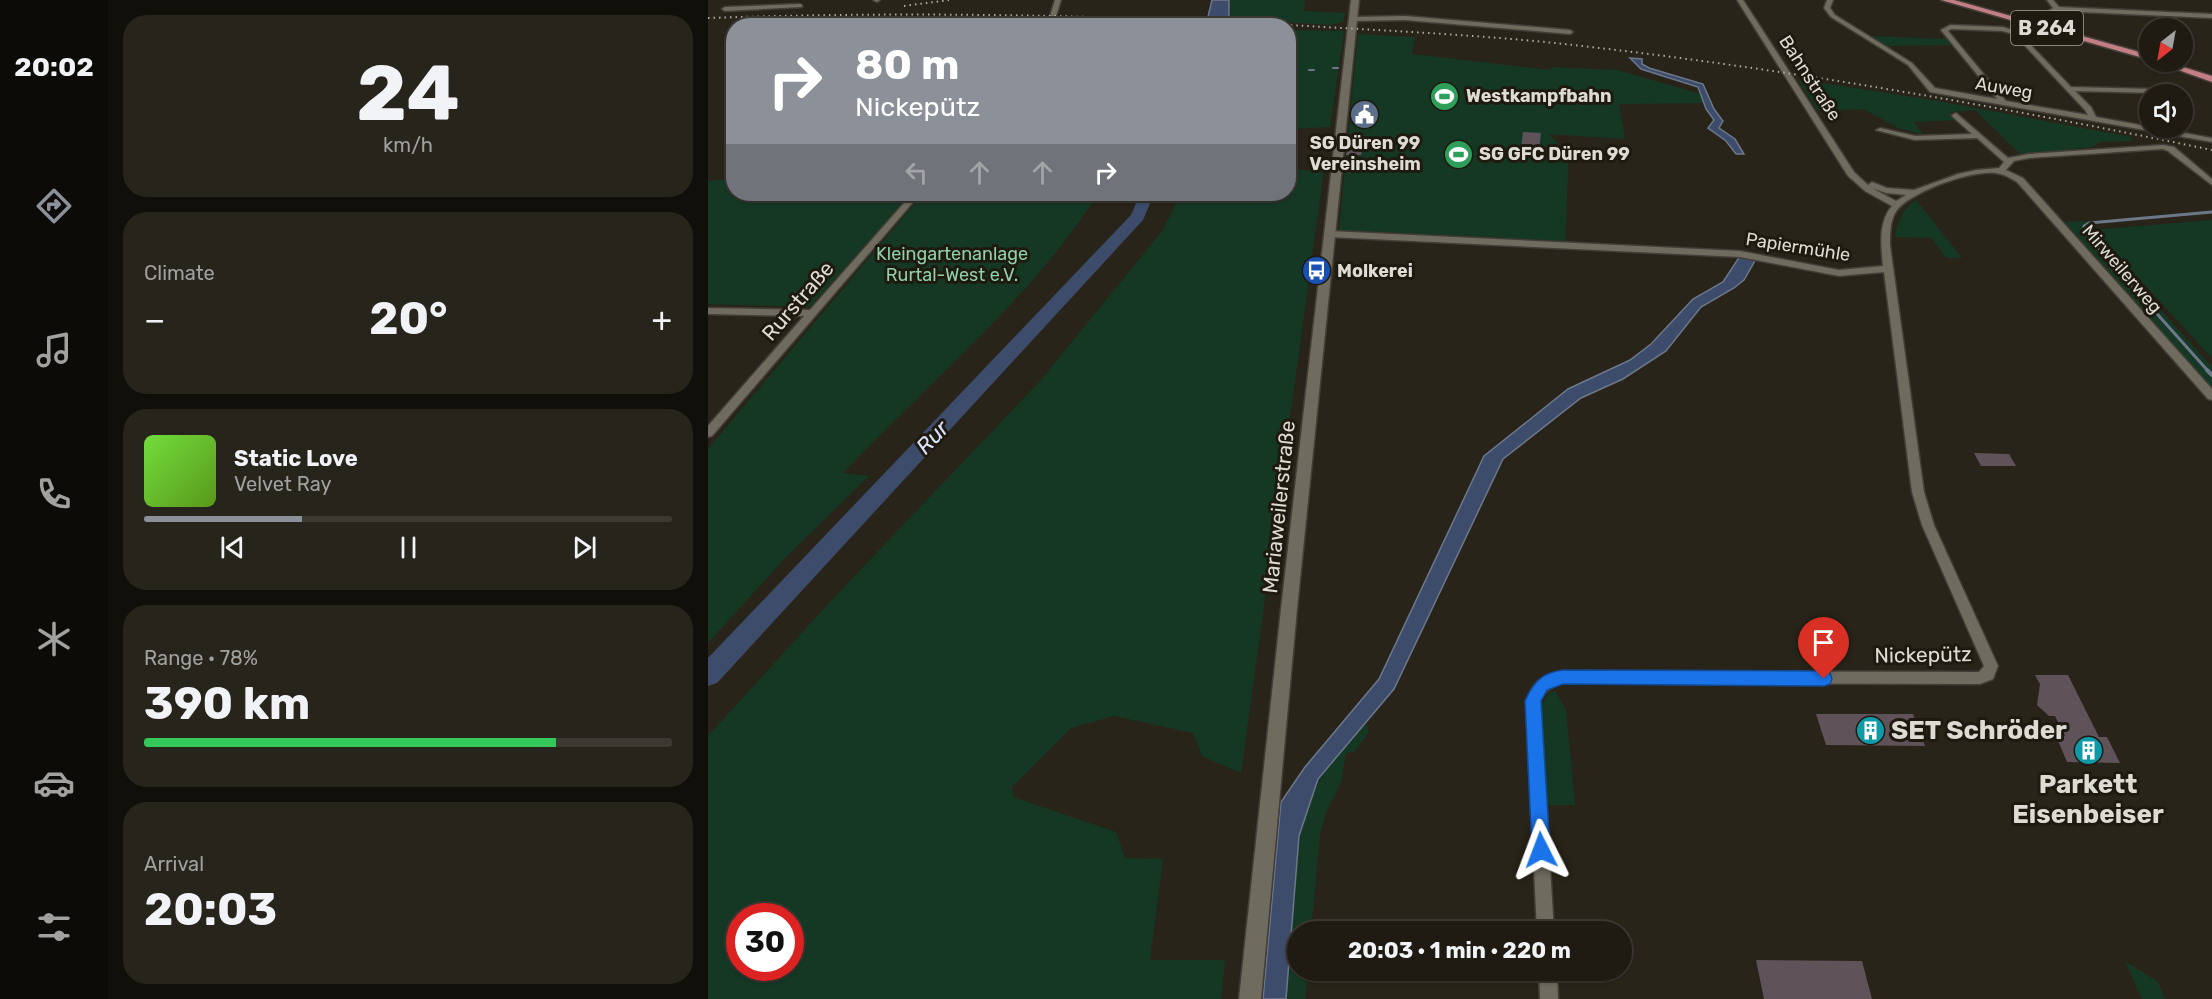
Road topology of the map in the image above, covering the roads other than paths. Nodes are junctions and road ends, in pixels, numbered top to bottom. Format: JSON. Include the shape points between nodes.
{"nodes":[{"id":1,"x":758,"y":0,"type":"edge"},
{"id":2,"x":1058,"y":0,"type":"edge"},
{"id":3,"x":1355,"y":0,"type":"edge"},
{"id":4,"x":1740,"y":0,"type":"edge"},
{"id":5,"x":1830,"y":0,"type":"edge"},
{"id":6,"x":1945,"y":0,"type":"edge"},
{"id":7,"x":2050,"y":0,"type":"edge"},
{"id":8,"x":800,"y":6,"type":"dead end"},
{"id":9,"x":750,"y":8,"type":"junction"},
{"id":10,"x":725,"y":9,"type":"dead end"},
{"id":11,"x":2057,"y":9,"type":"junction"},
{"id":12,"x":2212,"y":15,"type":"edge"},
{"id":13,"x":1052,"y":18,"type":"edge"},
{"id":14,"x":1353,"y":19,"type":"junction"},
{"id":15,"x":2034,"y":24,"type":"junction"},
{"id":16,"x":1570,"y":32,"type":"dead end"},
{"id":17,"x":2139,"y":55,"type":"edge"},
{"id":18,"x":2189,"y":72,"type":"edge"},
{"id":19,"x":2212,"y":80,"type":"edge"},
{"id":20,"x":2069,"y":89,"type":"junction"},
{"id":21,"x":2139,"y":91,"type":"edge"},
{"id":22,"x":2004,"y":103,"type":"junction"},
{"id":23,"x":1956,"y":116,"type":"dead end"},
{"id":24,"x":2094,"y":120,"type":"junction"},
{"id":25,"x":1880,"y":130,"type":"dead end"},
{"id":26,"x":1978,"y":136,"type":"junction"},
{"id":27,"x":2212,"y":140,"type":"edge"},
{"id":28,"x":2007,"y":161,"type":"junction"},
{"id":29,"x":2001,"y":171,"type":"junction"},
{"id":30,"x":2212,"y":183,"type":"edge"},
{"id":31,"x":1866,"y":185,"type":"junction"},
{"id":32,"x":1915,"y":193,"type":"junction"},
{"id":33,"x":910,"y":201,"type":"edge"},
{"id":34,"x":1899,"y":203,"type":"junction"},
{"id":35,"x":1887,"y":223,"type":"junction"},
{"id":36,"x":1330,"y":234,"type":"junction"},
{"id":37,"x":1888,"y":268,"type":"junction"},
{"id":38,"x":708,"y":311,"type":"edge"},
{"id":39,"x":814,"y":313,"type":"junction"},
{"id":40,"x":2212,"y":396,"type":"edge"},
{"id":41,"x":708,"y":433,"type":"edge"},
{"id":42,"x":1545,"y":921,"type":"edge"},
{"id":43,"x":1548,"y":981,"type":"edge"},
{"id":44,"x":1250,"y":999,"type":"edge"},
{"id":45,"x":1549,"y":999,"type":"edge"}],
"edges":[{"from":1,"to":9,"type":"street"},
{"from":2,"to":13,"type":"street"},
{"from":3,"to":14,"type":"main road","name":"Mariaweilerstraße"},
{"from":4,"to":31,"type":"street","name":"Bahnstraße","via":[[1851,174]]},
{"from":5,"to":22,"type":"street","name":"Auweg","via":[[1827,8],[1833,16],[1910,64],[1933,90]]},
{"from":6,"to":15,"type":"main road","number":"B 264"},
{"from":7,"to":11,"type":"street"},
{"from":8,"to":9,"type":"street"},
{"from":9,"to":10,"type":"street"},
{"from":11,"to":12,"type":"street"},
{"from":11,"to":15,"type":"street"},
{"from":14,"to":16,"type":"street","via":[[1405,18]]},
{"from":14,"to":36,"type":"main road","name":"Mariaweilerstraße"},
{"from":15,"to":17,"type":"main road","number":"B 264"},
{"from":18,"to":19,"type":"main road"},
{"from":20,"to":21,"type":"street"},
{"from":20,"to":22,"type":"street","via":[[2013,31],[1950,27],[1944,30]]},
{"from":20,"to":24,"type":"street"},
{"from":22,"to":24,"type":"street","name":"Auweg"},
{"from":23,"to":26,"type":"street"},
{"from":24,"to":27,"type":"street","name":"Auweg"},
{"from":25,"to":26,"type":"street","via":[[1915,138]]},
{"from":26,"to":28,"type":"street"},
{"from":28,"to":29,"type":"street"},
{"from":28,"to":30,"type":"street","via":[[2029,156],[2163,147],[2171,149]]},
{"from":29,"to":32,"type":"street","via":[[1978,171]]},
{"from":29,"to":40,"type":"street","name":"Mirweilerweg","via":[[2020,180]]},
{"from":31,"to":32,"type":"street","name":"Bahnstraße"},
{"from":31,"to":34,"type":"street","name":"Bahnstraße"},
{"from":31,"to":35,"type":"street","name":"Bahnstraße","via":[[1880,204]]},
{"from":32,"to":34,"type":"street"},
{"from":33,"to":39,"type":"street","name":"Rurstraße"},
{"from":34,"to":35,"type":"street"},
{"from":35,"to":37,"type":"street"},
{"from":36,"to":37,"type":"street","name":"Papiermühle","via":[[1740,254],[1846,273]]},
{"from":36,"to":44,"type":"main road","name":"Mariaweilerstraße"},
{"from":37,"to":42,"type":"street","name":"Nickepütz","via":[[1918,492],[1928,525],[1991,666],[1988,674],[1980,678],[1896,679],[1563,677],[1541,685],[1533,701]]},
{"from":38,"to":39,"type":"street"},
{"from":39,"to":41,"type":"street","name":"Rurstraße"},
{"from":43,"to":45,"type":"street"}]}
